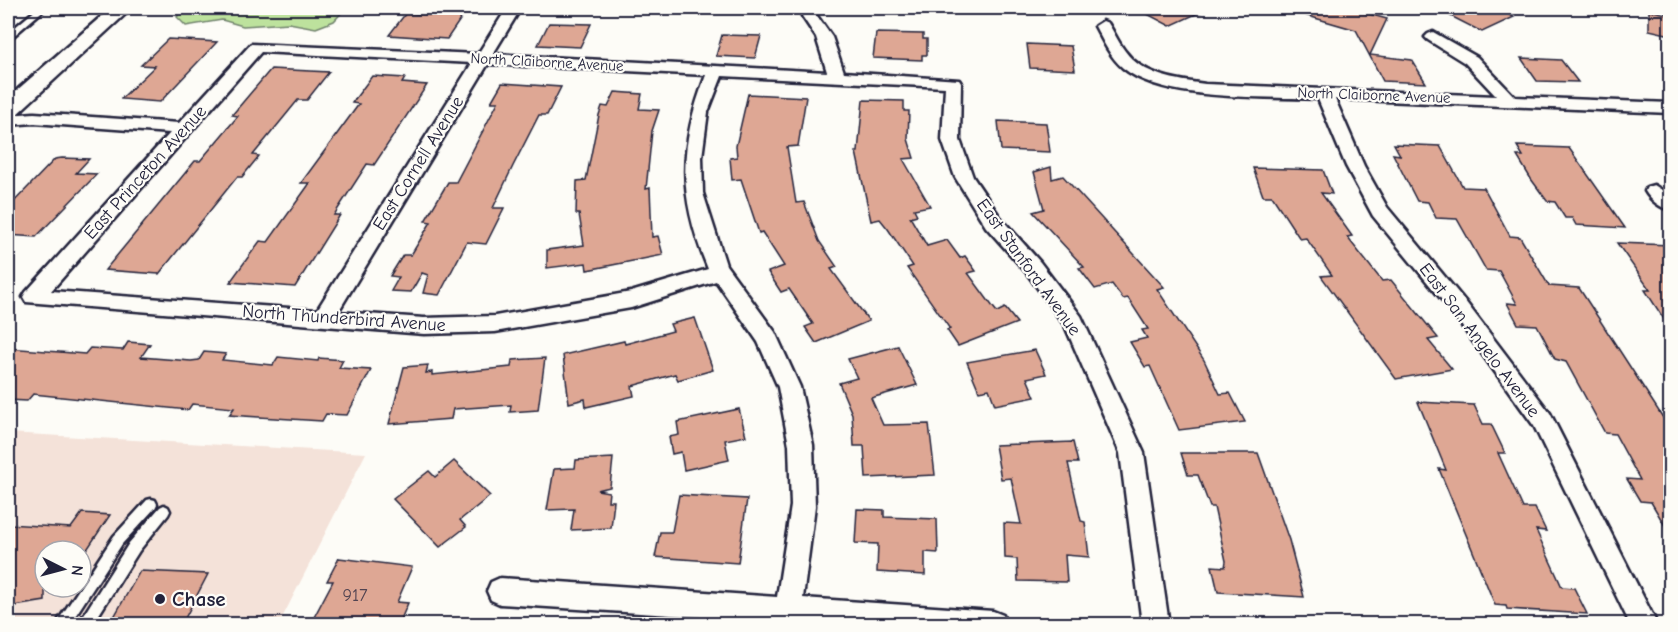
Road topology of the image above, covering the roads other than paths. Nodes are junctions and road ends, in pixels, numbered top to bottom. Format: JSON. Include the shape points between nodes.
{"nodes":[{"id":1,"x":42,"y":8,"type":"edge"},
{"id":2,"x":122,"y":8,"type":"edge"},
{"id":3,"x":514,"y":8,"type":"edge"},
{"id":4,"x":810,"y":16,"type":"dead end"},
{"id":5,"x":1103,"y":26,"type":"dead end"},
{"id":6,"x":8,"y":36,"type":"edge"},
{"id":7,"x":1433,"y":37,"type":"dead end"},
{"id":8,"x":257,"y":47,"type":"joint"},
{"id":9,"x":483,"y":58,"type":"junction"},
{"id":10,"x":716,"y":70,"type":"junction"},
{"id":11,"x":837,"y":77,"type":"junction"},
{"id":12,"x":953,"y":83,"type":"joint"},
{"id":13,"x":1324,"y":93,"type":"junction"},
{"id":14,"x":1508,"y":99,"type":"junction"},
{"id":15,"x":1671,"y":108,"type":"edge"},
{"id":16,"x":8,"y":110,"type":"edge"},
{"id":17,"x":8,"y":120,"type":"edge"},
{"id":18,"x":8,"y":126,"type":"edge"},
{"id":19,"x":178,"y":135,"type":"junction"},
{"id":20,"x":1654,"y":191,"type":"dead end"},
{"id":21,"x":1671,"y":204,"type":"edge"},
{"id":22,"x":720,"y":272,"type":"junction"},
{"id":23,"x":33,"y":297,"type":"joint"},
{"id":24,"x":323,"y":318,"type":"junction"},
{"id":25,"x":151,"y":504,"type":"dead end"},
{"id":26,"x":165,"y":511,"type":"dead end"},
{"id":27,"x":500,"y":591,"type":"dead end"},
{"id":28,"x":788,"y":610,"type":"junction"},
{"id":29,"x":88,"y":621,"type":"dead end"},
{"id":30,"x":63,"y":624,"type":"edge"},
{"id":31,"x":993,"y":624,"type":"edge"},
{"id":32,"x":1156,"y":624,"type":"edge"},
{"id":33,"x":1644,"y":624,"type":"edge"}],
"edges":[{"from":1,"to":6,"type":"lane"},
{"from":2,"to":16,"type":"main road"},
{"from":3,"to":9,"type":"street","name":"East Cornell Avenue"},
{"from":4,"to":11,"type":"street","via":[[824,37]]},
{"from":5,"to":13,"type":"street","name":"North Claiborne Avenue","via":[[1123,60],[1170,84]]},
{"from":7,"to":14,"type":"street","via":[[1471,60]]},
{"from":8,"to":9,"type":"street","name":"North Claiborne Avenue"},
{"from":8,"to":19,"type":"street","name":"East Princeton Avenue"},
{"from":9,"to":10,"type":"street","name":"North Claiborne Avenue"},
{"from":9,"to":24,"type":"street","name":"East Cornell Avenue"},
{"from":10,"to":11,"type":"street","name":"North Claiborne Avenue"},
{"from":10,"to":22,"type":"street","via":[[700,112],[693,157],[694,193]]},
{"from":11,"to":12,"type":"street","name":"North Claiborne Avenue"},
{"from":12,"to":32,"type":"street","name":"East Stanford Avenue","via":[[951,140],[964,177],[993,222],[1074,322],[1132,453]]},
{"from":13,"to":14,"type":"street","name":"North Claiborne Avenue"},
{"from":13,"to":33,"type":"street","name":"East San Angelo Avenue","via":[[1355,166],[1380,211],[1458,306],[1542,420]]},
{"from":14,"to":15,"type":"street","name":"North Claiborne Avenue"},
{"from":17,"to":19,"type":"street","via":[[34,118]]},
{"from":18,"to":19,"type":"street","via":[[17,130]]},
{"from":19,"to":23,"type":"street","name":"East Princeton Avenue"},
{"from":20,"to":21,"type":"street"},
{"from":22,"to":24,"type":"street","name":"North Thunderbird Avenue","via":[[632,300],[495,324],[424,326]]},
{"from":22,"to":28,"type":"street","via":[[767,338],[789,387],[801,445],[803,506]]},
{"from":23,"to":24,"type":"street","name":"North Thunderbird Avenue"},
{"from":25,"to":30,"type":"lane","via":[[118,540]]},
{"from":26,"to":29,"type":"lane","via":[[134,547]]},
{"from":27,"to":28,"type":"street"},
{"from":28,"to":31,"type":"street"}]}
